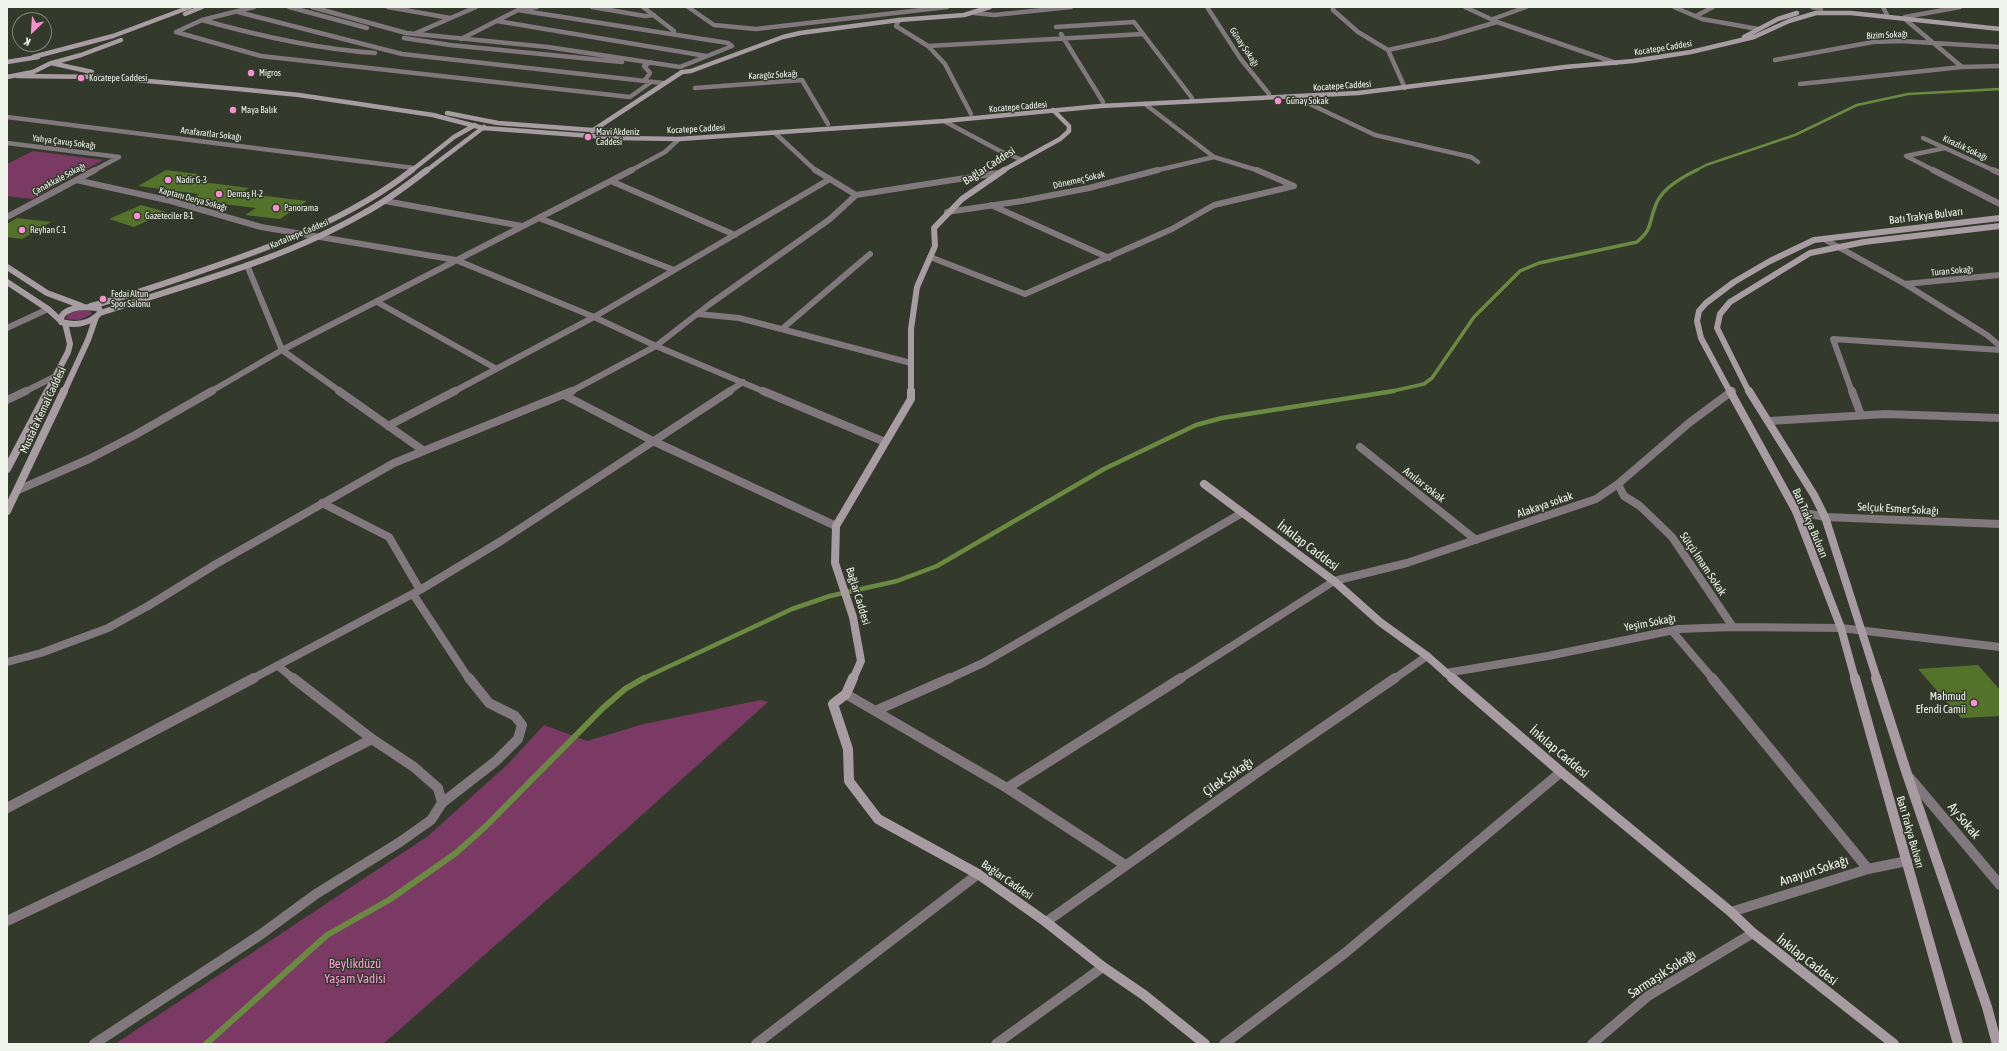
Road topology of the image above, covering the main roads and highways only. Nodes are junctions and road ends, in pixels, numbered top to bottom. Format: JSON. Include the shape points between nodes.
{"nodes":[{"id":1,"x":190,"y":7,"type":"edge"},
{"id":2,"x":202,"y":7,"type":"edge"},
{"id":3,"x":990,"y":7,"type":"edge"},
{"id":4,"x":1821,"y":9,"type":"junction"},
{"id":5,"x":1835,"y":12,"type":"junction"},
{"id":6,"x":1888,"y":16,"type":"junction"},
{"id":7,"x":170,"y":21,"type":"dead end"},
{"id":8,"x":2000,"y":28,"type":"edge"},
{"id":9,"x":1758,"y":30,"type":"junction"},
{"id":10,"x":1767,"y":32,"type":"junction"},
{"id":11,"x":128,"y":37,"type":"dead end"},
{"id":12,"x":1736,"y":42,"type":"junction"},
{"id":13,"x":81,"y":55,"type":"junction"},
{"id":14,"x":33,"y":57,"type":"junction"},
{"id":15,"x":7,"y":61,"type":"edge"},
{"id":16,"x":51,"y":63,"type":"junction"},
{"id":17,"x":66,"y":67,"type":"junction"},
{"id":18,"x":17,"y":76,"type":"junction"},
{"id":19,"x":8,"y":77,"type":"edge"},
{"id":20,"x":1377,"y":91,"type":"junction"},
{"id":21,"x":1052,"y":109,"type":"junction"},
{"id":22,"x":492,"y":122,"type":"junction"},
{"id":23,"x":472,"y":126,"type":"junction"},
{"id":24,"x":483,"y":128,"type":"junction"},
{"id":25,"x":593,"y":130,"type":"junction"},
{"id":26,"x":588,"y":135,"type":"junction"},
{"id":27,"x":2000,"y":218,"type":"edge"},
{"id":28,"x":2000,"y":226,"type":"edge"},
{"id":29,"x":7,"y":267,"type":"edge"},
{"id":30,"x":7,"y":282,"type":"edge"},
{"id":31,"x":87,"y":306,"type":"junction"},
{"id":32,"x":98,"y":315,"type":"junction"},
{"id":33,"x":62,"y":322,"type":"junction"},
{"id":34,"x":7,"y":469,"type":"edge"},
{"id":35,"x":1204,"y":484,"type":"dead end"},
{"id":36,"x":7,"y":511,"type":"edge"},
{"id":37,"x":1205,"y":1044,"type":"edge"},
{"id":38,"x":1894,"y":1044,"type":"edge"},
{"id":39,"x":1958,"y":1044,"type":"edge"},
{"id":40,"x":1997,"y":1044,"type":"edge"}],
"edges":[{"from":1,"to":14,"type":"main road","via":[[113,37]]},
{"from":2,"to":7,"type":"main road"},
{"from":3,"to":25,"type":"main road","via":[[974,13],[899,20],[783,37],[707,66],[682,72]]},
{"from":4,"to":5,"type":"main road"},
{"from":4,"to":6,"type":"main road","name":"Kocatepe Caddesi"},
{"from":4,"to":9,"type":"main road","name":"Kocatepe Caddesi","via":[[1784,16]]},
{"from":5,"to":6,"type":"main road","name":"Kocatepe Caddesi"},
{"from":5,"to":10,"type":"main road","name":"Kocatepe Caddesi","via":[[1801,16]]},
{"from":6,"to":8,"type":"main road","name":"Kocatepe Caddesi"},
{"from":9,"to":10,"type":"main road"},
{"from":9,"to":12,"type":"main road","name":"Kocatepe Caddesi"},
{"from":10,"to":12,"type":"main road","name":"Kocatepe Caddesi"},
{"from":11,"to":13,"type":"main road"},
{"from":12,"to":20,"type":"main road","name":"Kocatepe Caddesi","via":[[1691,52],[1616,63]]},
{"from":13,"to":16,"type":"main road"},
{"from":13,"to":17,"type":"main road","via":[[72,59]]},
{"from":14,"to":15,"type":"main road"},
{"from":14,"to":16,"type":"main road","name":"Kocatepe Caddesi","via":[[49,59]]},
{"from":16,"to":17,"type":"main road","name":"Kocatepe Caddesi"},
{"from":16,"to":18,"type":"main road","via":[[42,69]]},
{"from":17,"to":22,"type":"main road","name":"Kocatepe Caddesi","via":[[94,72],[306,92],[424,109]]},
{"from":18,"to":19,"type":"main road"},
{"from":18,"to":23,"type":"main road","name":"Kocatepe Caddesi","via":[[102,77],[299,95],[438,116]]},
{"from":20,"to":21,"type":"main road","name":"Kocatepe Caddesi"},
{"from":20,"to":21,"type":"main road","name":"Kocatepe Caddesi","via":[[1103,102]]},
{"from":21,"to":25,"type":"main road","name":"Kocatepe Caddesi","via":[[675,134]]},
{"from":21,"to":26,"type":"main road","name":"Kocatepe Caddesi","via":[[944,121],[679,139]]},
{"from":21,"to":37,"type":"main road","name":"Bağlar Caddesi","via":[[1069,126],[1069,131],[1060,139],[980,183],[947,212],[934,228],[935,246],[917,287],[911,329],[911,399],[836,526],[835,563],[853,617],[861,661],[846,694],[833,704],[848,749],[849,781],[878,819],[978,874],[1144,995]]},
{"from":22,"to":23,"type":"main road"},
{"from":22,"to":24,"type":"main road","name":"Kartaltepe Caddesi"},
{"from":22,"to":25,"type":"main road","name":"Kocatepe Caddesi"},
{"from":23,"to":24,"type":"main road","name":"Kocatepe Caddesi"},
{"from":23,"to":31,"type":"main road","name":"Kartaltepe Caddesi","via":[[398,181],[360,205],[304,234],[131,295]]},
{"from":24,"to":26,"type":"main road","name":"Kocatepe Caddesi"},
{"from":24,"to":32,"type":"main road","name":"Kartaltepe Caddesi","via":[[385,201],[320,236],[247,265]]},
{"from":25,"to":26,"type":"main road"},
{"from":27,"to":39,"type":"main road","name":"Batı Trakya Bulvarı","via":[[1814,240],[1796,246],[1706,302],[1699,311],[1696,323],[1701,338],[1796,511],[1841,628]]},
{"from":28,"to":40,"type":"main road","name":"Batı Trakya Bulvarı","via":[[1838,246],[1810,253],[1730,302],[1719,312],[1717,319],[1717,328],[1747,388],[1825,517]]},
{"from":29,"to":31,"type":"main road","via":[[47,293]]},
{"from":30,"to":33,"type":"main road","via":[[48,309]]},
{"from":31,"to":32,"type":"main road","via":[[99,308]]},
{"from":31,"to":33,"type":"main road","name":"Kartaltepe Caddesi","via":[[62,314]]},
{"from":32,"to":33,"type":"main road","name":"Kartaltepe Caddesi","via":[[82,322]]},
{"from":32,"to":36,"type":"main road","name":"Mustafa Kemal Caddesi"},
{"from":33,"to":34,"type":"main road","name":"Mustafa Kemal Caddesi","via":[[70,344]]},
{"from":35,"to":38,"type":"main road","name":"İnkılap Caddesi","via":[[1334,581],[1380,622],[1427,656],[1561,772],[1731,912],[1752,933]]}]}
